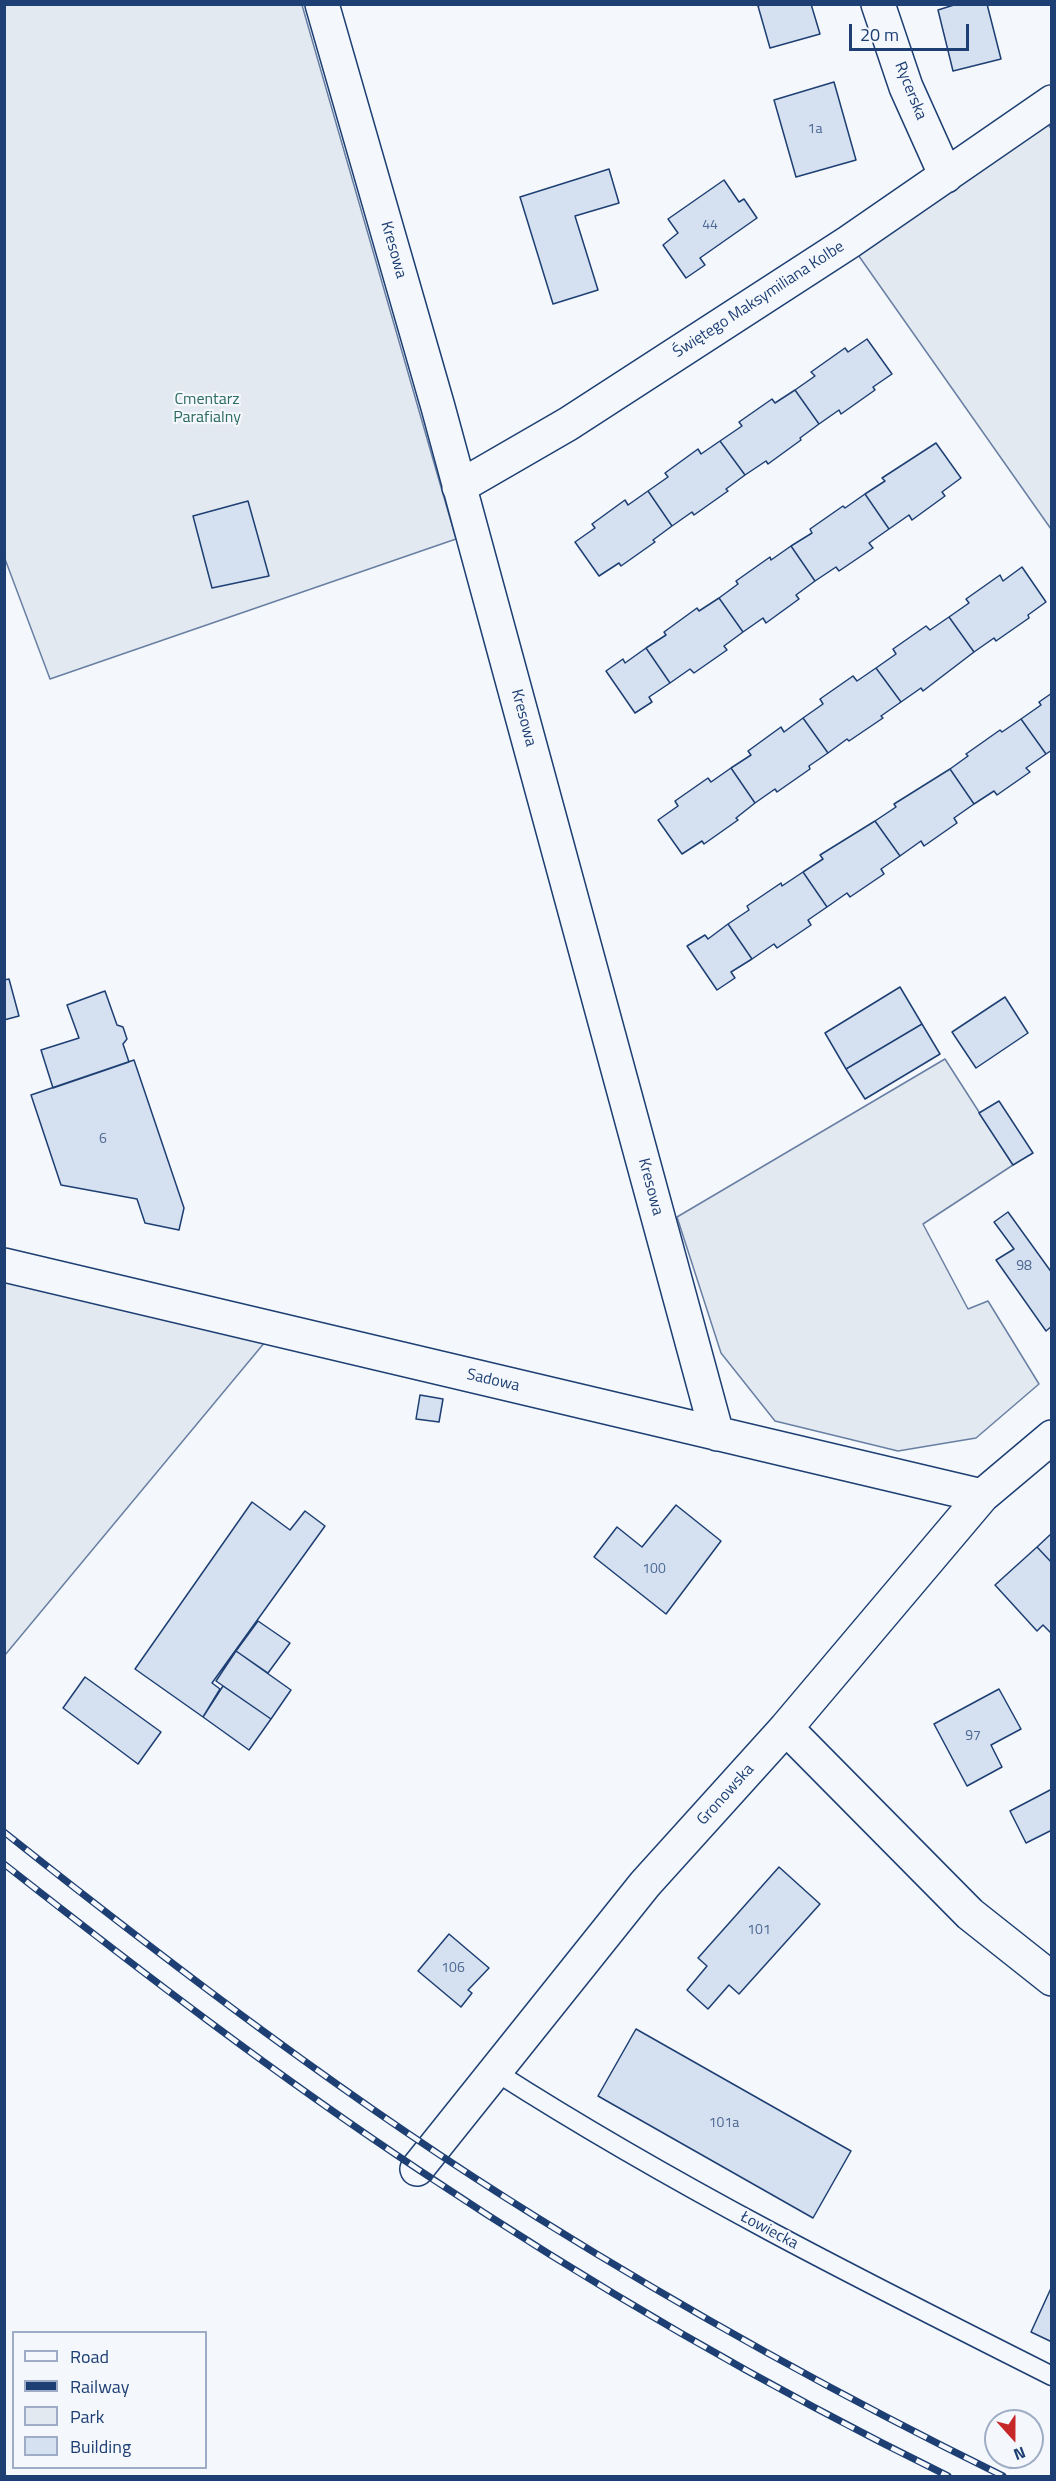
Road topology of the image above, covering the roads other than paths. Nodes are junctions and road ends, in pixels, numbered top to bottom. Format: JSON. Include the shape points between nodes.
{"nodes":[{"id":1,"x":322,"y":4,"type":"edge"},
{"id":2,"x":878,"y":4,"type":"edge"},
{"id":3,"x":1052,"y":102,"type":"edge"},
{"id":4,"x":946,"y":176,"type":"junction"},
{"id":5,"x":459,"y":487,"type":"junction"},
{"id":6,"x":4,"y":1265,"type":"edge"},
{"id":7,"x":717,"y":1434,"type":"junction"},
{"id":8,"x":1052,"y":1437,"type":"edge"},
{"id":9,"x":982,"y":1496,"type":"junction"},
{"id":10,"x":786,"y":1728,"type":"junction"},
{"id":11,"x":1052,"y":1979,"type":"edge"},
{"id":12,"x":496,"y":2072,"type":"junction"},
{"id":13,"x":417,"y":2169,"type":"dead end"},
{"id":14,"x":1052,"y":2376,"type":"edge"}],
"edges":[{"from":1,"to":5,"type":"street","name":"Kresowa"},
{"from":2,"to":4,"type":"street","name":"Rycerska","via":[[906,87]]},
{"from":3,"to":4,"type":"street","name":"Świętego Maksymiliana Kolbe"},
{"from":4,"to":5,"type":"street","name":"Świętego Maksymiliana Kolbe","via":[[568,424]]},
{"from":5,"to":7,"type":"street","name":"Kresowa"},
{"from":6,"to":7,"type":"street","name":"Sadowa"},
{"from":7,"to":9,"type":"street","name":"Sadowa"},
{"from":8,"to":9,"type":"street","name":"Gronowska"},
{"from":9,"to":10,"type":"street","name":"Gronowska"},
{"from":10,"to":11,"type":"street","via":[[970,1914]]},
{"from":10,"to":12,"type":"street","name":"Gronowska","via":[[645,1884]]},
{"from":12,"to":13,"type":"street","name":"Gronowska"},
{"from":12,"to":14,"type":"lane","name":"Łowiecka","via":[[643,2163],[861,2280]]}]}
